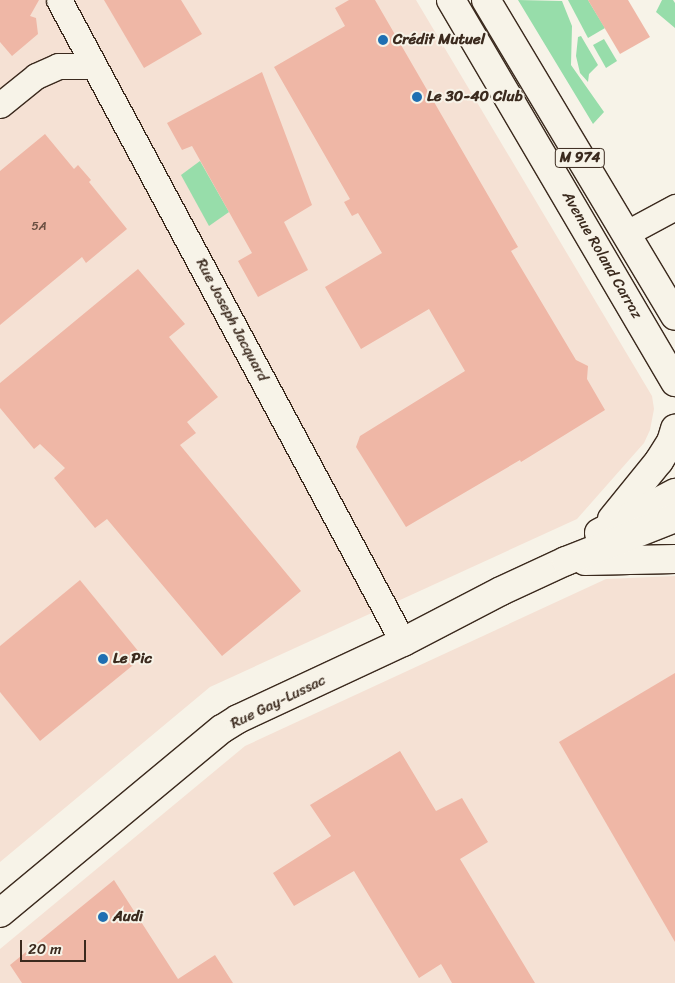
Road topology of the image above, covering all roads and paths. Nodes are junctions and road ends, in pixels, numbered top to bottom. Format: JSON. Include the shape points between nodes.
{"nodes":[{"id":1,"x":59,"y":0,"type":"edge"},
{"id":2,"x":451,"y":0,"type":"edge"},
{"id":3,"x":486,"y":0,"type":"edge"},
{"id":4,"x":94,"y":66,"type":"junction"},
{"id":5,"x":0,"y":105,"type":"edge"},
{"id":6,"x":675,"y":207,"type":"edge"},
{"id":7,"x":625,"y":234,"type":"junction"},
{"id":8,"x":675,"y":316,"type":"edge"},
{"id":9,"x":675,"y":382,"type":"edge"},
{"id":10,"x":675,"y":429,"type":"edge"},
{"id":11,"x":675,"y":493,"type":"edge"},
{"id":12,"x":675,"y":518,"type":"edge"},
{"id":13,"x":603,"y":529,"type":"junction"},
{"id":14,"x":675,"y":559,"type":"edge"},
{"id":15,"x":566,"y":561,"type":"junction"},
{"id":16,"x":403,"y":642,"type":"junction"},
{"id":17,"x":0,"y":913,"type":"edge"}],
"edges":[{"from":1,"to":4,"type":"street","name":"Rue Joseph Jacquard"},
{"from":2,"to":9,"type":"main road","name":"Avenue Roland Carraz","number":"M 974"},
{"from":3,"to":7,"type":"main road","name":"Avenue Roland Carraz","number":"M 974"},
{"from":4,"to":5,"type":"street","via":[[58,66],[36,76]]},
{"from":4,"to":16,"type":"street","name":"Rue Joseph Jacquard"},
{"from":6,"to":7,"type":"street"},
{"from":7,"to":8,"type":"main road","name":"Avenue Roland Carraz","number":"M 974"},
{"from":10,"to":13,"type":"main road","via":[[659,461]]},
{"from":11,"to":13,"type":"main road","name":"Rue Gay-Lussac"},
{"from":12,"to":15,"type":"main road","name":"Rue Gay-Lussac"},
{"from":13,"to":15,"type":"main road","name":"Rue Gay-Lussac"},
{"from":14,"to":15,"type":"main road"},
{"from":15,"to":16,"type":"main road","name":"Rue Gay-Lussac"},
{"from":16,"to":17,"type":"main road","name":"Rue Gay-Lussac","via":[[222,729]]}]}
